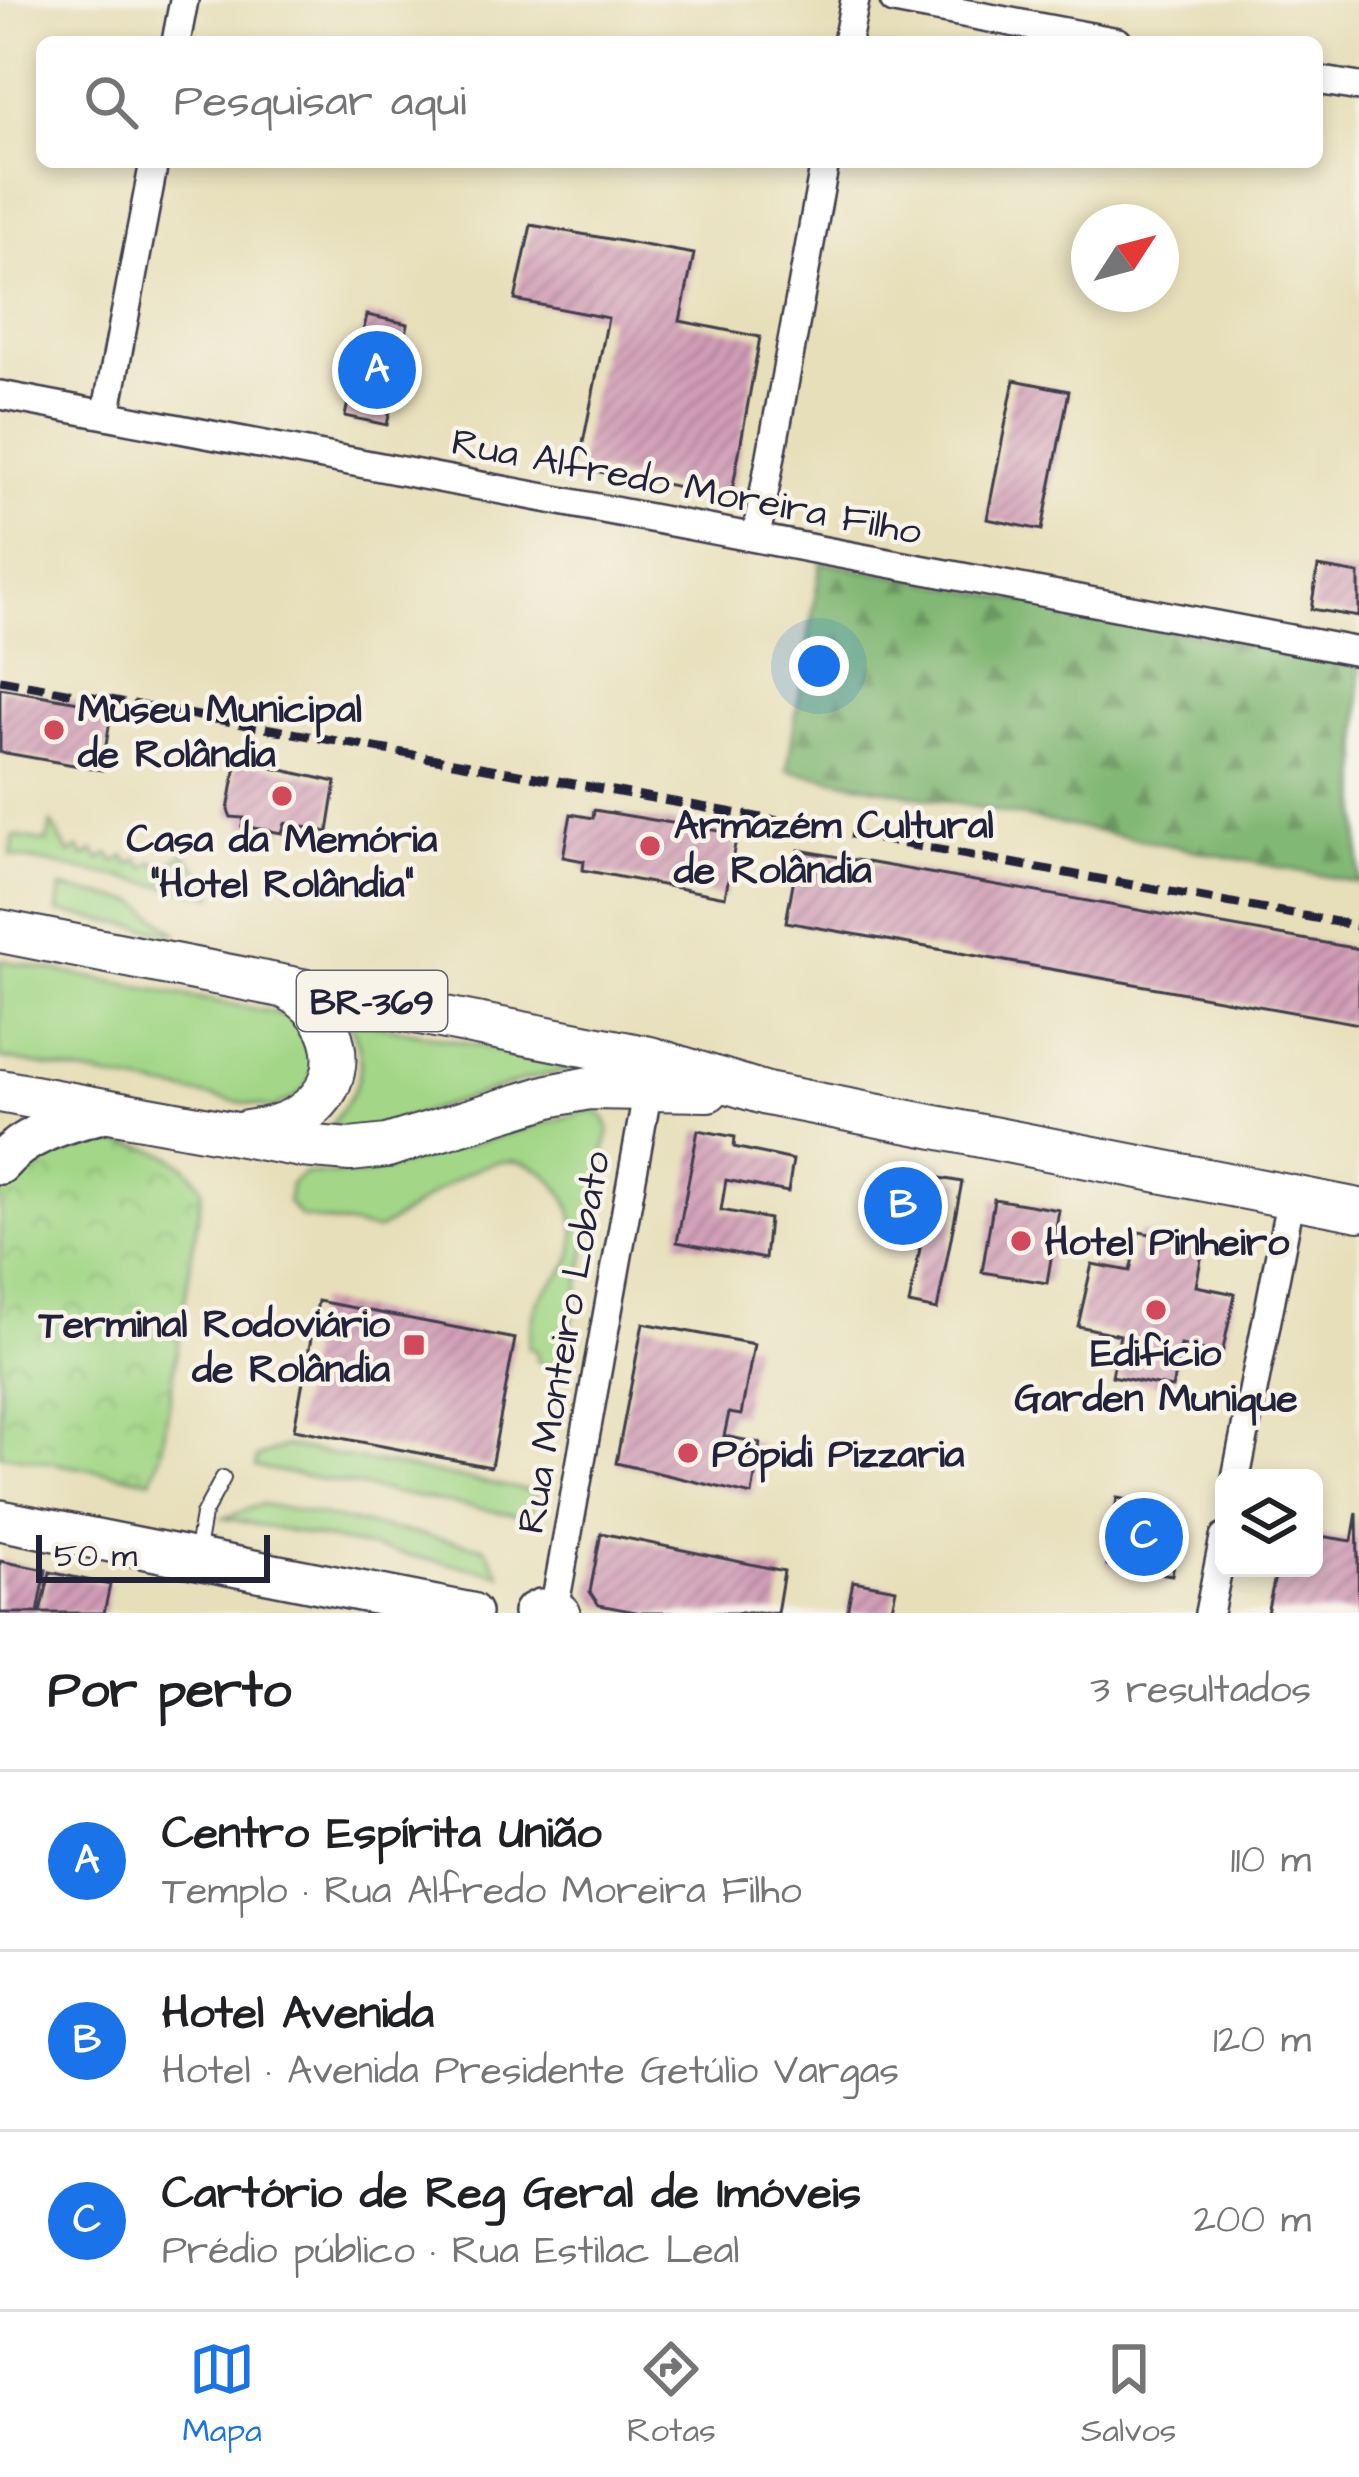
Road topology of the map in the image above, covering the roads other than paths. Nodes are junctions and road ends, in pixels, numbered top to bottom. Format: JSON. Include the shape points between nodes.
{"nodes":[{"id":1,"x":184,"y":0,"type":"edge"},
{"id":2,"x":855,"y":0,"type":"edge"},
{"id":3,"x":895,"y":0,"type":"edge"},
{"id":4,"x":177,"y":36,"type":"edge"},
{"id":5,"x":848,"y":36,"type":"edge"},
{"id":6,"x":1086,"y":36,"type":"edge"},
{"id":7,"x":1323,"y":81,"type":"edge"},
{"id":8,"x":1359,"y":87,"type":"edge"},
{"id":9,"x":153,"y":168,"type":"edge"},
{"id":10,"x":824,"y":168,"type":"edge"},
{"id":11,"x":0,"y":395,"type":"edge"},
{"id":12,"x":106,"y":415,"type":"junction"},
{"id":13,"x":756,"y":537,"type":"junction"},
{"id":14,"x":1359,"y":652,"type":"edge"},
{"id":15,"x":0,"y":931,"type":"edge"},
{"id":16,"x":273,"y":981,"type":"junction"},
{"id":17,"x":739,"y":1088,"type":"junction"},
{"id":18,"x":648,"y":1089,"type":"junction"},
{"id":19,"x":0,"y":1090,"type":"edge"},
{"id":20,"x":108,"y":1111,"type":"junction"},
{"id":21,"x":234,"y":1134,"type":"junction"},
{"id":22,"x":0,"y":1163,"type":"edge"},
{"id":23,"x":1291,"y":1197,"type":"junction"},
{"id":24,"x":1359,"y":1210,"type":"edge"},
{"id":25,"x":1238,"y":1469,"type":"edge"},
{"id":26,"x":223,"y":1478,"type":"dead end"},
{"id":27,"x":0,"y":1520,"type":"edge"},
{"id":28,"x":196,"y":1556,"type":"junction"},
{"id":29,"x":1217,"y":1577,"type":"edge"},
{"id":30,"x":549,"y":1612,"type":"edge"},
{"id":31,"x":471,"y":1613,"type":"edge"},
{"id":32,"x":1210,"y":1613,"type":"edge"}],
"edges":[{"from":1,"to":4,"type":"street"},
{"from":2,"to":5,"type":"street"},
{"from":3,"to":6,"type":"street"},
{"from":7,"to":8,"type":"street"},
{"from":9,"to":12,"type":"street"},
{"from":10,"to":13,"type":"street"},
{"from":11,"to":12,"type":"street","name":"Rua Alfredo Moreira Filho"},
{"from":12,"to":13,"type":"street","name":"Rua Alfredo Moreira Filho"},
{"from":13,"to":14,"type":"street","name":"Rua Alfredo Moreira Filho"},
{"from":15,"to":16,"type":"main road","number":"BR-369"},
{"from":16,"to":17,"type":"main road","number":"BR-369","via":[[650,1058]]},
{"from":16,"to":21,"type":"main road","via":[[311,1002],[327,1022],[334,1069],[321,1097],[299,1116]]},
{"from":17,"to":18,"type":"main road","number":"BR-369"},
{"from":17,"to":23,"type":"main road","number":"BR-369"},
{"from":18,"to":21,"type":"main road","number":"BR-369","via":[[549,1096],[387,1146],[350,1150]]},
{"from":18,"to":30,"type":"street","name":"Rua Monteiro Lobato"},
{"from":19,"to":20,"type":"main road","number":"BR-369"},
{"from":20,"to":21,"type":"main road","number":"BR-369"},
{"from":20,"to":22,"type":"street","via":[[53,1127]]},
{"from":23,"to":24,"type":"main road","number":"BR-369"},
{"from":23,"to":25,"type":"street"},
{"from":26,"to":28,"type":"lane","via":[[203,1516]]},
{"from":27,"to":28,"type":"street"},
{"from":28,"to":31,"type":"street"},
{"from":29,"to":32,"type":"street"}]}
